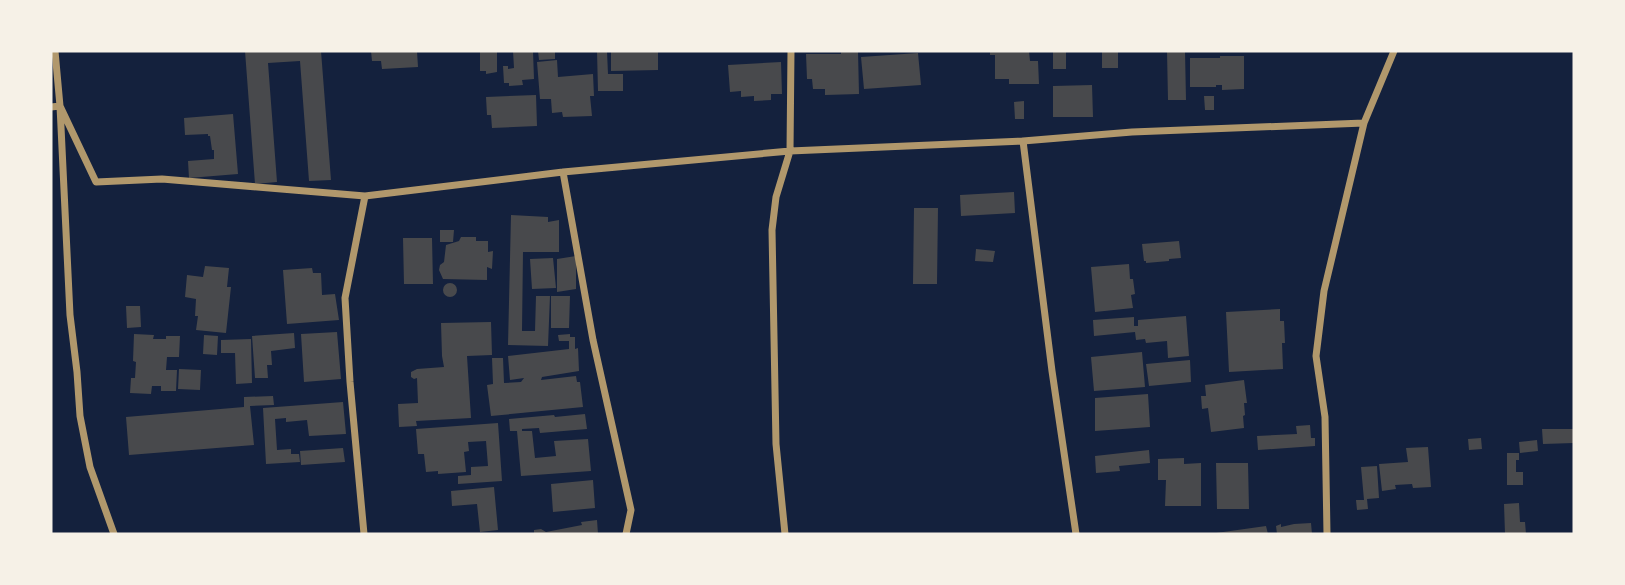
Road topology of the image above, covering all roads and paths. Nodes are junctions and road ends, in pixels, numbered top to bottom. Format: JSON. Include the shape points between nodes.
{"nodes":[{"id":1,"x":55,"y":51,"type":"edge"},
{"id":2,"x":791,"y":51,"type":"edge"},
{"id":3,"x":1394,"y":51,"type":"edge"},
{"id":4,"x":60,"y":106,"type":"junction"},
{"id":5,"x":51,"y":107,"type":"edge"},
{"id":6,"x":1364,"y":123,"type":"junction"},
{"id":7,"x":1023,"y":141,"type":"junction"},
{"id":8,"x":790,"y":151,"type":"junction"},
{"id":9,"x":563,"y":172,"type":"junction"},
{"id":10,"x":365,"y":197,"type":"junction"},
{"id":11,"x":114,"y":534,"type":"edge"},
{"id":12,"x":364,"y":534,"type":"edge"},
{"id":13,"x":626,"y":534,"type":"edge"},
{"id":14,"x":785,"y":534,"type":"edge"},
{"id":15,"x":1076,"y":534,"type":"edge"},
{"id":16,"x":1326,"y":534,"type":"edge"}],
"edges":[{"from":1,"to":4,"type":"street"},
{"from":2,"to":8,"type":"street"},
{"from":3,"to":6,"type":"street"},
{"from":4,"to":5,"type":"street"},
{"from":4,"to":10,"type":"street","via":[[96,182],[162,179]]},
{"from":4,"to":11,"type":"street","via":[[80,416],[90,467]]},
{"from":6,"to":7,"type":"street"},
{"from":6,"to":16,"type":"street","via":[[1324,291],[1316,356],[1325,417]]},
{"from":7,"to":8,"type":"street"},
{"from":7,"to":15,"type":"street"},
{"from":8,"to":9,"type":"street"},
{"from":8,"to":14,"type":"street","via":[[772,230],[776,444]]},
{"from":9,"to":10,"type":"street"},
{"from":9,"to":13,"type":"street","via":[[593,340],[631,510]]},
{"from":10,"to":12,"type":"street","via":[[345,298]]}]}
